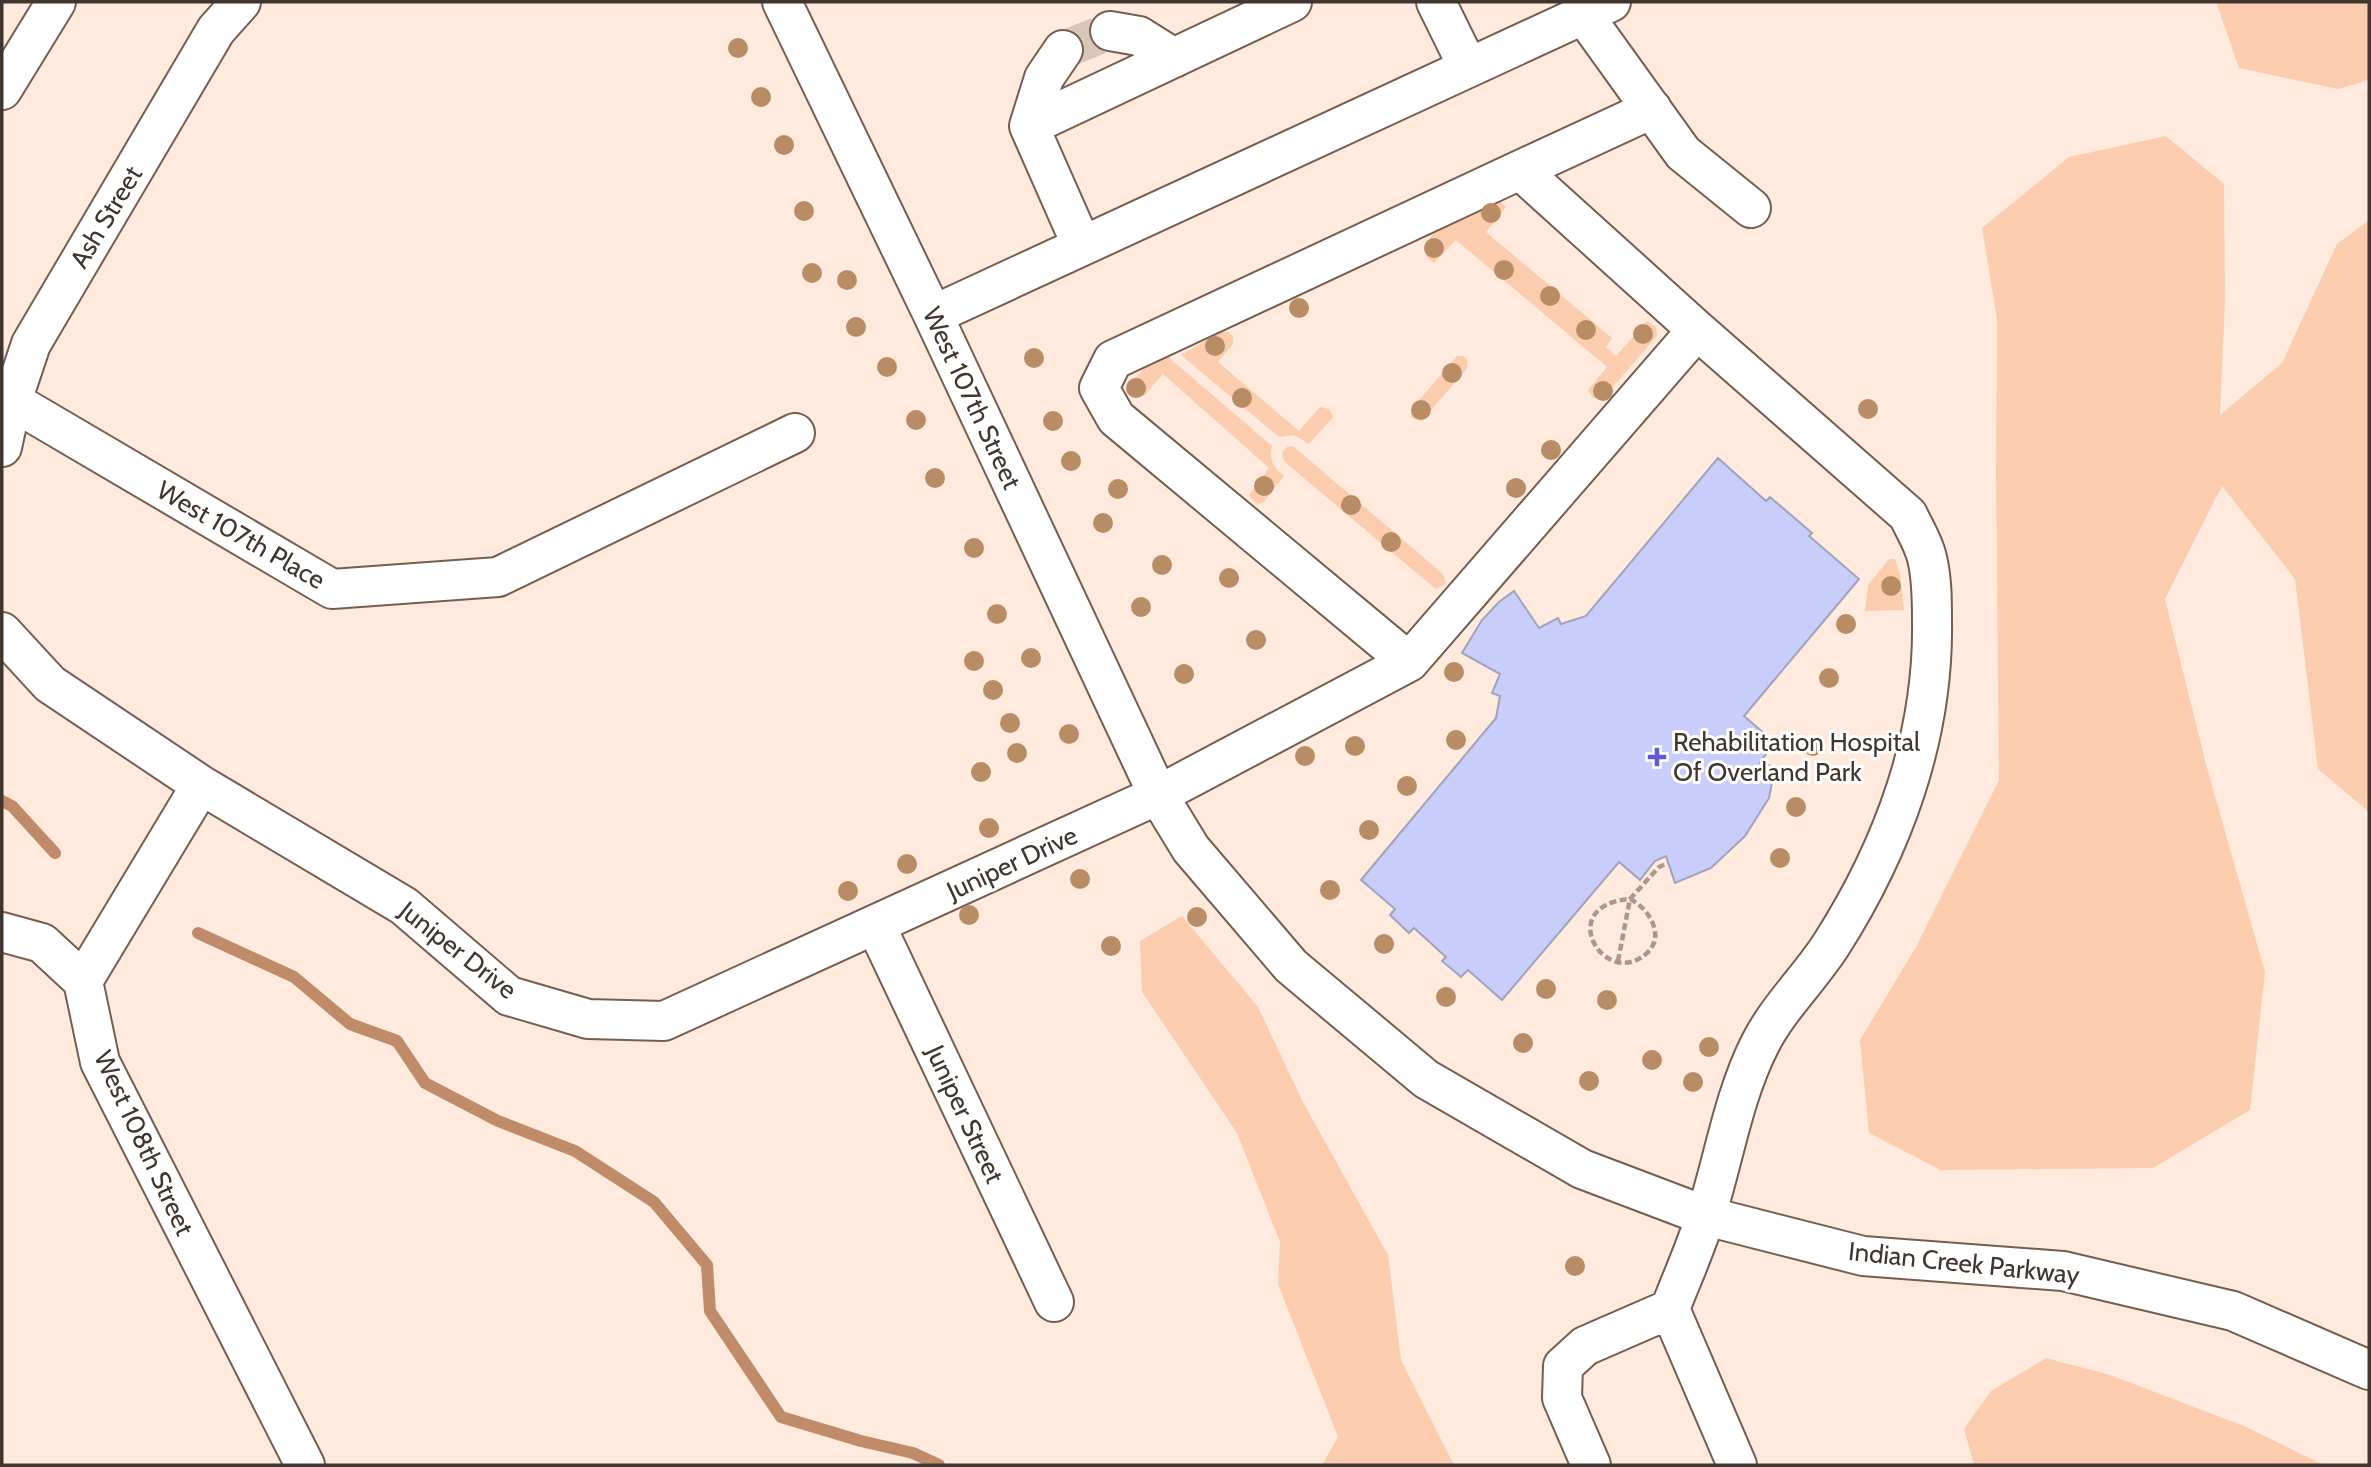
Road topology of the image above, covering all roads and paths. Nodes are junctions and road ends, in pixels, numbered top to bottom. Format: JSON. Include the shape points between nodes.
{"nodes":[{"id":1,"x":56,"y":2,"type":"edge"},
{"id":2,"x":241,"y":2,"type":"edge"},
{"id":3,"x":782,"y":2,"type":"edge"},
{"id":4,"x":1292,"y":2,"type":"edge"},
{"id":5,"x":1436,"y":2,"type":"edge"},
{"id":6,"x":1597,"y":8,"type":"edge"},
{"id":7,"x":1110,"y":30,"type":"tunnel mouth"},
{"id":8,"x":1063,"y":50,"type":"tunnel mouth"},
{"id":9,"x":1174,"y":58,"type":"junction"},
{"id":10,"x":1468,"y":67,"type":"junction"},
{"id":11,"x":2,"y":90,"type":"edge"},
{"id":12,"x":1652,"y":109,"type":"junction"},
{"id":13,"x":1029,"y":126,"type":"junction"},
{"id":14,"x":1520,"y":170,"type":"junction"},
{"id":15,"x":1751,"y":208,"type":"dead end"},
{"id":16,"x":1082,"y":246,"type":"junction"},
{"id":17,"x":933,"y":315,"type":"junction"},
{"id":18,"x":1697,"y":330,"type":"junction"},
{"id":19,"x":12,"y":401,"type":"junction"},
{"id":20,"x":795,"y":433,"type":"dead end"},
{"id":21,"x":2,"y":447,"type":"edge"},
{"id":22,"x":2,"y":632,"type":"edge"},
{"id":23,"x":1409,"y":662,"type":"junction"},
{"id":24,"x":201,"y":785,"type":"junction"},
{"id":25,"x":1158,"y":795,"type":"junction"},
{"id":26,"x":1668,"y":863,"type":"dead end"},
{"id":27,"x":1630,"y":899,"type":"junction"},
{"id":28,"x":876,"y":926,"type":"junction"},
{"id":29,"x":2,"y":932,"type":"edge"},
{"id":30,"x":1618,"y":961,"type":"junction"},
{"id":31,"x":83,"y":981,"type":"junction"},
{"id":32,"x":1706,"y":1216,"type":"junction"},
{"id":33,"x":1055,"y":1302,"type":"dead end"},
{"id":34,"x":1670,"y":1309,"type":"junction"},
{"id":35,"x":2369,"y":1370,"type":"edge"},
{"id":36,"x":305,"y":1465,"type":"edge"},
{"id":37,"x":1591,"y":1465,"type":"edge"},
{"id":38,"x":1737,"y":1465,"type":"edge"}],
"edges":[{"from":1,"to":11,"type":"street"},
{"from":2,"to":19,"type":"street","name":"Ash Street","via":[[216,30],[31,344]]},
{"from":3,"to":17,"type":"street","name":"West 107th Street"},
{"from":4,"to":9,"type":"street"},
{"from":5,"to":10,"type":"street"},
{"from":6,"to":10,"type":"street"},
{"from":6,"to":12,"type":"street"},
{"from":7,"to":9,"type":"street","via":[[1139,36]]},
{"from":8,"to":13,"type":"street","via":[[1044,78]]},
{"from":9,"to":13,"type":"street"},
{"from":10,"to":16,"type":"street"},
{"from":12,"to":14,"type":"street"},
{"from":12,"to":15,"type":"street","via":[[1683,152]]},
{"from":13,"to":16,"type":"street"},
{"from":14,"to":18,"type":"street"},
{"from":14,"to":23,"type":"street","via":[[1113,360],[1099,388],[1116,418]]},
{"from":16,"to":17,"type":"street"},
{"from":17,"to":25,"type":"street","name":"West 107th Street"},
{"from":18,"to":23,"type":"street"},
{"from":18,"to":32,"type":"street","via":[[1908,515],[1927,556],[1933,652],[1914,767],[1899,811],[1860,897],[1760,1043],[1741,1091]]},
{"from":19,"to":20,"type":"street","name":"West 107th Place","via":[[332,589],[498,577]]},
{"from":19,"to":21,"type":"street","name":"Ash Street"},
{"from":22,"to":24,"type":"street","name":"Juniper Drive","via":[[50,684]]},
{"from":23,"to":25,"type":"street","name":"Juniper Drive"},
{"from":24,"to":28,"type":"street","name":"Juniper Drive","via":[[404,906],[509,996],[588,1019],[664,1021]]},
{"from":24,"to":31,"type":"street"},
{"from":25,"to":28,"type":"street","name":"Juniper Drive"},
{"from":25,"to":32,"type":"street","name":"Indian Creek Parkway","via":[[1191,849],[1291,966],[1426,1079],[1582,1169]]},
{"from":26,"to":27,"type":"path"},
{"from":27,"to":30,"type":"path"},
{"from":27,"to":30,"type":"path","via":[[1642,905],[1655,934],[1651,949],[1641,958]]},
{"from":27,"to":30,"type":"path","via":[[1599,907],[1592,920],[1590,935],[1595,948],[1605,958]]},
{"from":28,"to":33,"type":"street","name":"Juniper Street"},
{"from":29,"to":31,"type":"street","via":[[42,943]]},
{"from":31,"to":36,"type":"street","name":"West 108th Street","via":[[100,1062]]},
{"from":32,"to":34,"type":"street"},
{"from":32,"to":35,"type":"street","name":"Indian Creek Parkway","via":[[1863,1256],[2076,1274],[2232,1311]]},
{"from":34,"to":37,"type":"street","via":[[1585,1346],[1563,1366],[1562,1398]]},
{"from":34,"to":38,"type":"street"}]}
